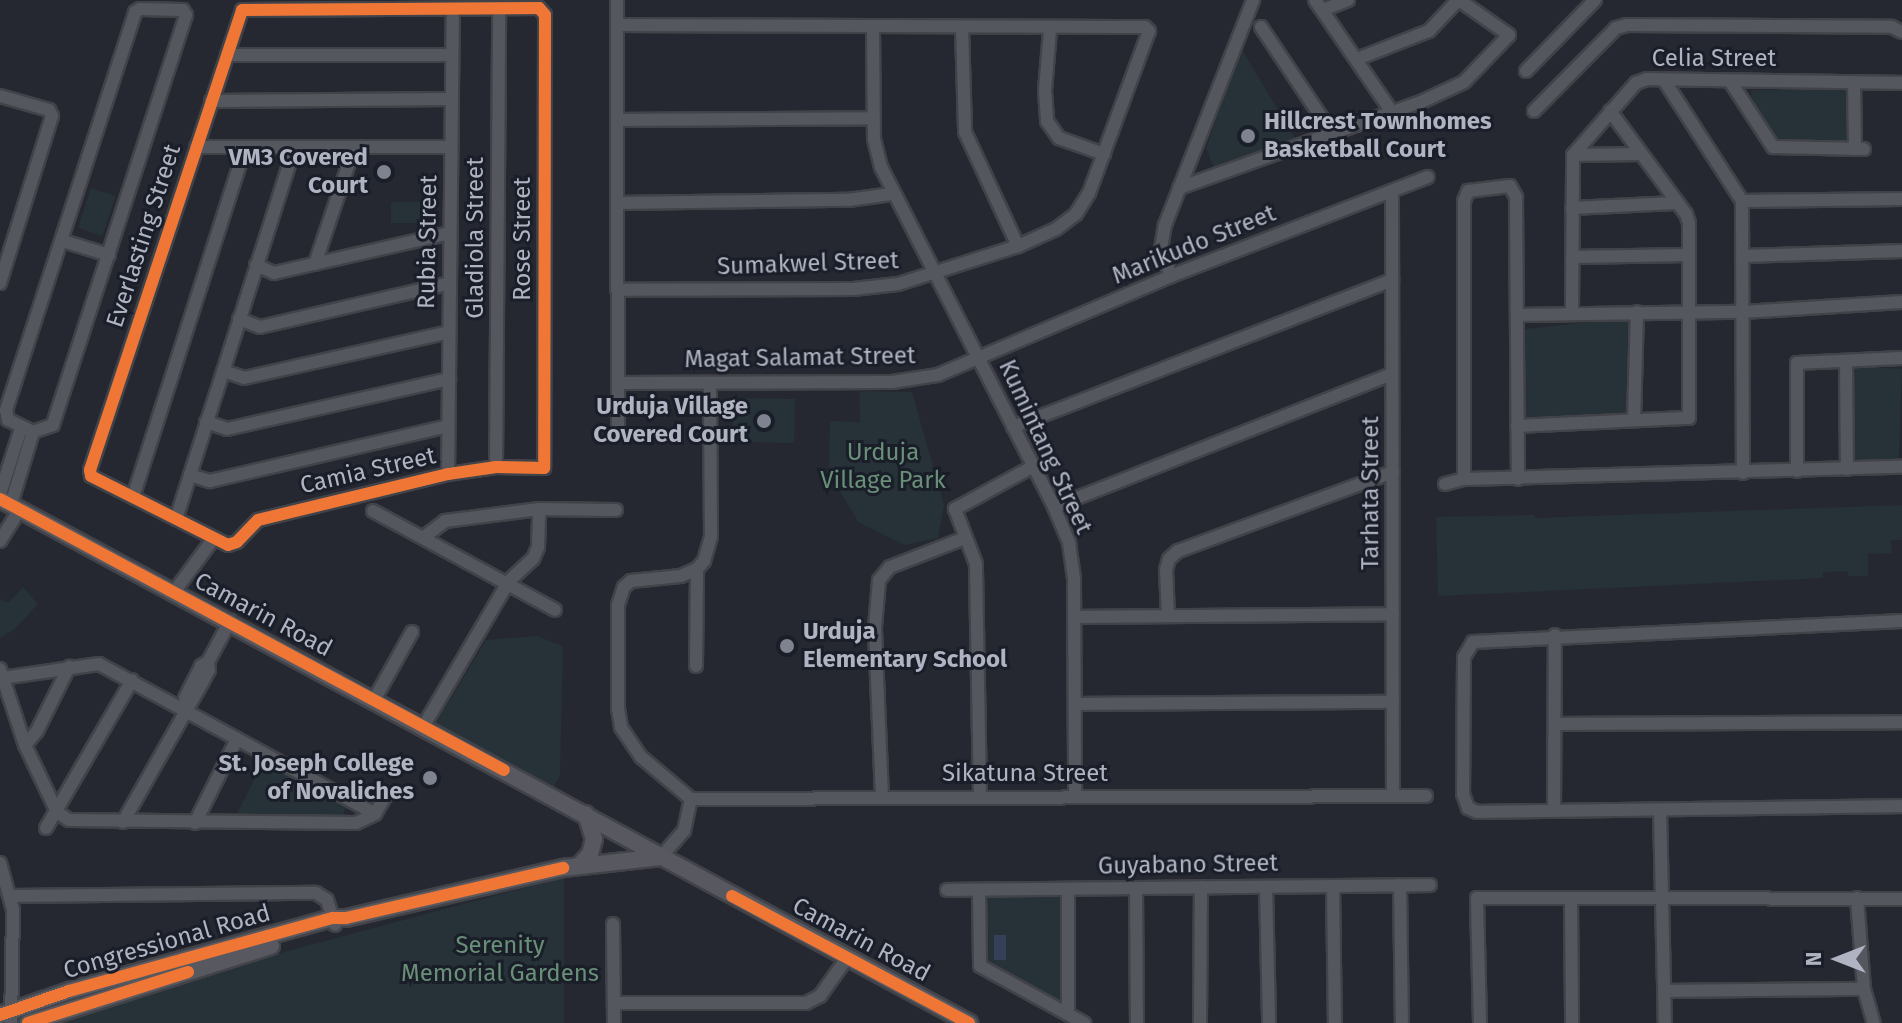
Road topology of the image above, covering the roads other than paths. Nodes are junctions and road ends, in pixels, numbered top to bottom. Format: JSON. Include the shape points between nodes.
{"nodes":[{"id":1,"x":617,"y":0,"type":"edge"},
{"id":2,"x":1253,"y":0,"type":"edge"},
{"id":3,"x":1348,"y":0,"type":"edge"},
{"id":4,"x":1459,"y":0,"type":"edge"},
{"id":5,"x":1595,"y":0,"type":"edge"},
{"id":6,"x":1319,"y":5,"type":"edge"},
{"id":7,"x":499,"y":8,"type":"junction"},
{"id":8,"x":453,"y":9,"type":"junction"},
{"id":9,"x":617,"y":25,"type":"junction"},
{"id":10,"x":873,"y":27,"type":"junction"},
{"id":11,"x":1261,"y":27,"type":"dead end"},
{"id":12,"x":962,"y":28,"type":"junction"},
{"id":13,"x":1050,"y":30,"type":"junction"},
{"id":14,"x":1902,"y":32,"type":"edge"},
{"id":15,"x":227,"y":55,"type":"junction"},
{"id":16,"x":452,"y":55,"type":"junction"},
{"id":17,"x":1357,"y":59,"type":"junction"},
{"id":18,"x":1526,"y":71,"type":"dead end"},
{"id":19,"x":1664,"y":80,"type":"junction"},
{"id":20,"x":1730,"y":81,"type":"junction"},
{"id":21,"x":1854,"y":83,"type":"junction"},
{"id":22,"x":1902,"y":83,"type":"edge"},
{"id":23,"x":0,"y":96,"type":"edge"},
{"id":24,"x":452,"y":99,"type":"junction"},
{"id":25,"x":211,"y":101,"type":"junction"},
{"id":26,"x":1534,"y":111,"type":"dead end"},
{"id":27,"x":1610,"y":111,"type":"junction"},
{"id":28,"x":1392,"y":112,"type":"junction"},
{"id":29,"x":873,"y":118,"type":"junction"},
{"id":30,"x":618,"y":120,"type":"junction"},
{"id":31,"x":1332,"y":133,"type":"junction"},
{"id":32,"x":196,"y":147,"type":"junction"},
{"id":33,"x":451,"y":147,"type":"junction"},
{"id":34,"x":245,"y":148,"type":"junction"},
{"id":35,"x":354,"y":148,"type":"junction"},
{"id":36,"x":294,"y":149,"type":"junction"},
{"id":37,"x":1104,"y":154,"type":"junction"},
{"id":38,"x":1641,"y":154,"type":"junction"},
{"id":39,"x":1573,"y":155,"type":"junction"},
{"id":40,"x":1428,"y":177,"type":"dead end"},
{"id":41,"x":1179,"y":188,"type":"junction"},
{"id":42,"x":1392,"y":191,"type":"junction"},
{"id":43,"x":892,"y":194,"type":"junction"},
{"id":44,"x":1902,"y":199,"type":"edge"},
{"id":45,"x":1742,"y":201,"type":"junction"},
{"id":46,"x":619,"y":203,"type":"junction"},
{"id":47,"x":1675,"y":203,"type":"junction"},
{"id":48,"x":1572,"y":208,"type":"junction"},
{"id":49,"x":450,"y":233,"type":"junction"},
{"id":50,"x":63,"y":241,"type":"junction"},
{"id":51,"x":1018,"y":246,"type":"junction"},
{"id":52,"x":1902,"y":251,"type":"edge"},
{"id":53,"x":109,"y":255,"type":"junction"},
{"id":54,"x":1687,"y":255,"type":"junction"},
{"id":55,"x":1743,"y":256,"type":"junction"},
{"id":56,"x":1572,"y":257,"type":"junction"},
{"id":57,"x":315,"y":264,"type":"junction"},
{"id":58,"x":256,"y":265,"type":"junction"},
{"id":59,"x":937,"y":275,"type":"junction"},
{"id":60,"x":1171,"y":276,"type":"junction"},
{"id":61,"x":1392,"y":280,"type":"junction"},
{"id":62,"x":0,"y":283,"type":"edge"},
{"id":63,"x":450,"y":283,"type":"junction"},
{"id":64,"x":618,"y":290,"type":"junction"},
{"id":65,"x":1902,"y":302,"type":"edge"},
{"id":66,"x":1689,"y":311,"type":"junction"},
{"id":67,"x":1572,"y":312,"type":"junction"},
{"id":68,"x":1637,"y":312,"type":"junction"},
{"id":69,"x":1743,"y":312,"type":"junction"},
{"id":70,"x":1517,"y":315,"type":"junction"},
{"id":71,"x":239,"y":319,"type":"junction"},
{"id":72,"x":449,"y":332,"type":"junction"},
{"id":73,"x":978,"y":356,"type":"junction"},
{"id":74,"x":1902,"y":358,"type":"edge"},
{"id":75,"x":1846,"y":361,"type":"junction"},
{"id":76,"x":223,"y":371,"type":"junction"},
{"id":77,"x":1392,"y":374,"type":"junction"},
{"id":78,"x":449,"y":379,"type":"junction"},
{"id":79,"x":618,"y":383,"type":"junction"},
{"id":80,"x":710,"y":383,"type":"junction"},
{"id":81,"x":1634,"y":419,"type":"junction"},
{"id":82,"x":206,"y":422,"type":"junction"},
{"id":83,"x":448,"y":426,"type":"junction"},
{"id":84,"x":1517,"y":426,"type":"junction"},
{"id":85,"x":618,"y":427,"type":"dead end"},
{"id":86,"x":1013,"y":427,"type":"junction"},
{"id":87,"x":27,"y":430,"type":"junction"},
{"id":88,"x":496,"y":467,"type":"junction"},
{"id":89,"x":1032,"y":467,"type":"junction"},
{"id":90,"x":1902,"y":467,"type":"edge"},
{"id":91,"x":544,"y":468,"type":"joint"},
{"id":92,"x":1847,"y":469,"type":"junction"},
{"id":93,"x":1797,"y":471,"type":"junction"},
{"id":94,"x":1393,"y":472,"type":"junction"},
{"id":95,"x":1743,"y":473,"type":"junction"},
{"id":96,"x":448,"y":474,"type":"junction"},
{"id":97,"x":190,"y":475,"type":"junction"},
{"id":98,"x":1464,"y":479,"type":"junction"},
{"id":99,"x":1518,"y":479,"type":"junction"},
{"id":100,"x":1445,"y":484,"type":"dead end"},
{"id":101,"x":133,"y":497,"type":"junction"},
{"id":102,"x":8,"y":502,"type":"edge"},
{"id":103,"x":1054,"y":507,"type":"junction"},
{"id":104,"x":539,"y":509,"type":"junction"},
{"id":105,"x":616,"y":510,"type":"dead end"},
{"id":106,"x":373,"y":511,"type":"dead end"},
{"id":107,"x":176,"y":519,"type":"junction"},
{"id":108,"x":424,"y":537,"type":"junction"},
{"id":109,"x":214,"y":538,"type":"junction"},
{"id":110,"x":965,"y":538,"type":"junction"},
{"id":111,"x":0,"y":541,"type":"edge"},
{"id":112,"x":697,"y":569,"type":"junction"},
{"id":113,"x":509,"y":581,"type":"junction"},
{"id":114,"x":172,"y":591,"type":"junction"},
{"id":115,"x":555,"y":610,"type":"dead end"},
{"id":116,"x":1393,"y":614,"type":"junction"},
{"id":117,"x":1168,"y":615,"type":"junction"},
{"id":118,"x":1075,"y":617,"type":"junction"},
{"id":119,"x":230,"y":621,"type":"junction"},
{"id":120,"x":1902,"y":621,"type":"edge"},
{"id":121,"x":412,"y":632,"type":"dead end"},
{"id":122,"x":1555,"y":635,"type":"junction"},
{"id":123,"x":696,"y":666,"type":"dead end"},
{"id":124,"x":69,"y":667,"type":"junction"},
{"id":125,"x":1,"y":674,"type":"edge"},
{"id":126,"x":132,"y":680,"type":"junction"},
{"id":127,"x":374,"y":700,"type":"junction"},
{"id":128,"x":1393,"y":702,"type":"junction"},
{"id":129,"x":1075,"y":704,"type":"junction"},
{"id":130,"x":184,"y":709,"type":"junction"},
{"id":131,"x":1902,"y":722,"type":"edge"},
{"id":132,"x":1555,"y":724,"type":"junction"},
{"id":133,"x":423,"y":727,"type":"junction"},
{"id":134,"x":237,"y":739,"type":"junction"},
{"id":135,"x":25,"y":745,"type":"junction"},
{"id":136,"x":387,"y":793,"type":"dead end"},
{"id":137,"x":1075,"y":796,"type":"junction"},
{"id":138,"x":1393,"y":796,"type":"junction"},
{"id":139,"x":1426,"y":796,"type":"dead end"},
{"id":140,"x":882,"y":797,"type":"junction"},
{"id":141,"x":980,"y":797,"type":"junction"},
{"id":142,"x":691,"y":799,"type":"junction"},
{"id":143,"x":1902,"y":806,"type":"edge"},
{"id":144,"x":1660,"y":810,"type":"junction"},
{"id":145,"x":1554,"y":811,"type":"junction"},
{"id":146,"x":57,"y":812,"type":"junction"},
{"id":147,"x":375,"y":814,"type":"junction"},
{"id":148,"x":594,"y":818,"type":"junction"},
{"id":149,"x":123,"y":822,"type":"junction"},
{"id":150,"x":195,"y":823,"type":"junction"},
{"id":151,"x":46,"y":828,"type":"dead end"},
{"id":152,"x":661,"y":857,"type":"junction"},
{"id":153,"x":0,"y":863,"type":"edge"},
{"id":154,"x":586,"y":865,"type":"junction"},
{"id":155,"x":1400,"y":885,"type":"junction"},
{"id":156,"x":1430,"y":885,"type":"dead end"},
{"id":157,"x":1333,"y":886,"type":"junction"},
{"id":158,"x":1201,"y":887,"type":"junction"},
{"id":159,"x":1266,"y":887,"type":"junction"},
{"id":160,"x":1136,"y":888,"type":"junction"},
{"id":161,"x":1068,"y":889,"type":"junction"},
{"id":162,"x":947,"y":890,"type":"dead end"},
{"id":163,"x":979,"y":890,"type":"junction"},
{"id":164,"x":11,"y":896,"type":"junction"},
{"id":165,"x":1857,"y":898,"type":"junction"},
{"id":166,"x":1571,"y":899,"type":"junction"},
{"id":167,"x":1663,"y":899,"type":"junction"},
{"id":168,"x":1902,"y":899,"type":"edge"},
{"id":169,"x":6,"y":912,"type":"edge"},
{"id":170,"x":338,"y":921,"type":"junction"},
{"id":171,"x":613,"y":924,"type":"dead end"},
{"id":172,"x":847,"y":958,"type":"junction"},
{"id":173,"x":1864,"y":989,"type":"junction"},
{"id":174,"x":1665,"y":991,"type":"junction"},
{"id":175,"x":614,"y":1003,"type":"junction"},
{"id":176,"x":1068,"y":1014,"type":"junction"},
{"id":177,"x":7,"y":1016,"type":"edge"},
{"id":178,"x":28,"y":1023,"type":"edge"},
{"id":179,"x":614,"y":1023,"type":"edge"},
{"id":180,"x":969,"y":1023,"type":"edge"},
{"id":181,"x":1084,"y":1023,"type":"edge"},
{"id":182,"x":1137,"y":1023,"type":"edge"},
{"id":183,"x":1200,"y":1023,"type":"edge"},
{"id":184,"x":1269,"y":1023,"type":"edge"},
{"id":185,"x":1335,"y":1023,"type":"edge"},
{"id":186,"x":1402,"y":1023,"type":"edge"},
{"id":187,"x":1480,"y":1023,"type":"edge"},
{"id":188,"x":1572,"y":1023,"type":"edge"},
{"id":189,"x":1665,"y":1023,"type":"edge"},
{"id":190,"x":1874,"y":1023,"type":"edge"}],
"edges":[{"from":1,"to":9,"type":"street"},
{"from":2,"to":41,"type":"street"},
{"from":3,"to":6,"type":"street"},
{"from":4,"to":17,"type":"street","via":[[1429,31]]},
{"from":4,"to":28,"type":"street","via":[[1509,35],[1464,82]]},
{"from":5,"to":18,"type":"street"},
{"from":6,"to":17,"type":"street"},
{"from":7,"to":8,"type":"street"},
{"from":7,"to":88,"type":"street","name":"Gladiola Street"},
{"from":7,"to":91,"type":"street","name":"Rose Street","via":[[543,10]]},
{"from":8,"to":15,"type":"street","name":"Everlasting Street","via":[[242,10]]},
{"from":8,"to":16,"type":"street","name":"Rubia Street"},
{"from":9,"to":10,"type":"street"},
{"from":9,"to":30,"type":"street"},
{"from":10,"to":12,"type":"street"},
{"from":10,"to":29,"type":"street","name":"Kumintang Street"},
{"from":11,"to":31,"type":"street"},
{"from":12,"to":13,"type":"street"},
{"from":12,"to":51,"type":"street","via":[[965,132]]},
{"from":13,"to":37,"type":"street","via":[[1047,121],[1059,138]]},
{"from":13,"to":37,"type":"street","name":"Sumakwel Street","via":[[1149,31]]},
{"from":14,"to":26,"type":"street","via":[[1892,27],[1627,25],[1616,28]]},
{"from":15,"to":16,"type":"street"},
{"from":15,"to":25,"type":"street","name":"Everlasting Street"},
{"from":16,"to":24,"type":"street","name":"Rubia Street"},
{"from":17,"to":28,"type":"street"},
{"from":19,"to":20,"type":"street","name":"Celia Street"},
{"from":19,"to":27,"type":"street","name":"Celia Street","via":[[1640,81]]},
{"from":19,"to":45,"type":"street"},
{"from":20,"to":21,"type":"street","name":"Celia Street"},
{"from":20,"to":21,"type":"street","via":[[1773,147],[1859,149]]},
{"from":21,"to":22,"type":"street","name":"Celia Street"},
{"from":23,"to":62,"type":"street","via":[[49,110],[52,116]]},
{"from":24,"to":25,"type":"street"},
{"from":24,"to":33,"type":"street","name":"Rubia Street"},
{"from":25,"to":32,"type":"street","name":"Everlasting Street"},
{"from":27,"to":38,"type":"street"},
{"from":27,"to":39,"type":"street","name":"Celia Street"},
{"from":28,"to":31,"type":"street"},
{"from":29,"to":30,"type":"street"},
{"from":29,"to":43,"type":"street","name":"Kumintang Street","via":[[876,153]]},
{"from":30,"to":46,"type":"street"},
{"from":31,"to":41,"type":"street"},
{"from":32,"to":34,"type":"street"},
{"from":32,"to":101,"type":"street","name":"Everlasting Street","via":[[90,470],[91,476]]},
{"from":33,"to":35,"type":"street"},
{"from":33,"to":49,"type":"street","name":"Rubia Street"},
{"from":34,"to":36,"type":"street"},
{"from":34,"to":101,"type":"street"},
{"from":35,"to":36,"type":"street"},
{"from":35,"to":57,"type":"street"},
{"from":36,"to":58,"type":"street"},
{"from":37,"to":51,"type":"street","name":"Sumakwel Street","via":[[1076,214]]},
{"from":38,"to":39,"type":"street"},
{"from":38,"to":47,"type":"street"},
{"from":39,"to":48,"type":"street"},
{"from":40,"to":42,"type":"street","name":"Marikudo Street"},
{"from":41,"to":60,"type":"street","via":[[1162,239]]},
{"from":42,"to":60,"type":"street","name":"Marikudo Street"},
{"from":42,"to":61,"type":"street","name":"Tarhata Street"},
{"from":43,"to":46,"type":"street","via":[[848,200]]},
{"from":43,"to":59,"type":"street","name":"Kumintang Street"},
{"from":44,"to":45,"type":"street"},
{"from":45,"to":55,"type":"street"},
{"from":46,"to":64,"type":"street"},
{"from":47,"to":48,"type":"street"},
{"from":47,"to":54,"type":"street","via":[[1689,223]]},
{"from":48,"to":56,"type":"street"},
{"from":49,"to":57,"type":"street"},
{"from":49,"to":63,"type":"street","name":"Rubia Street"},
{"from":50,"to":53,"type":"street"},
{"from":50,"to":53,"type":"street","name":"Everlasting Street","via":[[135,12],[183,10],[186,15]]},
{"from":50,"to":87,"type":"street","name":"Everlasting Street","via":[[6,410],[8,420]]},
{"from":51,"to":59,"type":"street","name":"Sumakwel Street"},
{"from":52,"to":55,"type":"street"},
{"from":53,"to":87,"type":"street","name":"Everlasting Street","via":[[53,425]]},
{"from":54,"to":56,"type":"street"},
{"from":54,"to":66,"type":"street"},
{"from":55,"to":69,"type":"street"},
{"from":56,"to":67,"type":"street"},
{"from":57,"to":58,"type":"street","via":[[274,273]]},
{"from":58,"to":71,"type":"street"},
{"from":59,"to":64,"type":"street","name":"Sumakwel Street","via":[[853,289]]},
{"from":59,"to":73,"type":"street","name":"Kumintang Street"},
{"from":60,"to":73,"type":"street","name":"Marikudo Street"},
{"from":61,"to":77,"type":"street","name":"Tarhata Street"},
{"from":61,"to":86,"type":"street"},
{"from":63,"to":71,"type":"street","via":[[260,327]]},
{"from":63,"to":72,"type":"street","name":"Rubia Street"},
{"from":64,"to":79,"type":"street"},
{"from":65,"to":69,"type":"street"},
{"from":66,"to":68,"type":"street"},
{"from":66,"to":69,"type":"street"},
{"from":66,"to":81,"type":"street","via":[[1689,418]]},
{"from":67,"to":68,"type":"street"},
{"from":67,"to":70,"type":"street"},
{"from":68,"to":81,"type":"street"},
{"from":69,"to":95,"type":"street"},
{"from":70,"to":84,"type":"street"},
{"from":70,"to":98,"type":"street","via":[[1515,190],[1510,186],[1468,191]]},
{"from":71,"to":76,"type":"street"},
{"from":72,"to":76,"type":"street","via":[[244,378]]},
{"from":72,"to":78,"type":"street","name":"Rubia Street"},
{"from":73,"to":80,"type":"street","name":"Magat Salamat Street","via":[[950,371],[908,381]]},
{"from":73,"to":86,"type":"street","name":"Kumintang Street"},
{"from":74,"to":75,"type":"street"},
{"from":75,"to":92,"type":"street"},
{"from":75,"to":93,"type":"street","via":[[1797,363]]},
{"from":76,"to":82,"type":"street"},
{"from":77,"to":94,"type":"street","name":"Tarhata Street"},
{"from":77,"to":103,"type":"street"},
{"from":78,"to":82,"type":"street","via":[[227,429]]},
{"from":78,"to":83,"type":"street","name":"Rubia Street"},
{"from":79,"to":80,"type":"street","name":"Magat Salamat Street"},
{"from":79,"to":85,"type":"street"},
{"from":80,"to":112,"type":"street","via":[[711,536]]},
{"from":81,"to":84,"type":"street"},
{"from":82,"to":97,"type":"street"},
{"from":83,"to":96,"type":"street","name":"Rubia Street"},
{"from":83,"to":97,"type":"street","via":[[210,481]]},
{"from":84,"to":99,"type":"street"},
{"from":86,"to":89,"type":"street","name":"Kumintang Street"},
{"from":87,"to":102,"type":"street"},
{"from":88,"to":91,"type":"street","name":"Camia Street"},
{"from":88,"to":96,"type":"street","name":"Camia Street"},
{"from":89,"to":103,"type":"street","name":"Kumintang Street"},
{"from":89,"to":110,"type":"street","via":[[957,505],[955,514]]},
{"from":90,"to":92,"type":"street"},
{"from":92,"to":93,"type":"street"},
{"from":93,"to":95,"type":"street"},
{"from":94,"to":116,"type":"street","name":"Tarhata Street"},
{"from":94,"to":117,"type":"street","via":[[1178,551],[1166,570]]},
{"from":95,"to":99,"type":"street"},
{"from":96,"to":109,"type":"street","name":"Camia Street","via":[[258,520],[233,544]]},
{"from":97,"to":107,"type":"street"},
{"from":98,"to":99,"type":"street"},
{"from":98,"to":100,"type":"street"},
{"from":101,"to":107,"type":"street"},
{"from":102,"to":111,"type":"street"},
{"from":102,"to":114,"type":"main road","name":"Camarin Road"},
{"from":103,"to":118,"type":"street","name":"Kumintang Street","via":[[1069,543]]},
{"from":104,"to":105,"type":"street"},
{"from":104,"to":108,"type":"street","via":[[445,521]]},
{"from":104,"to":113,"type":"street","via":[[533,559]]},
{"from":106,"to":108,"type":"street"},
{"from":107,"to":109,"type":"street"},
{"from":108,"to":113,"type":"street"},
{"from":109,"to":114,"type":"street"},
{"from":110,"to":140,"type":"street","via":[[890,567],[879,580],[875,627]]},
{"from":110,"to":141,"type":"street","via":[[976,564]]},
{"from":112,"to":123,"type":"street"},
{"from":112,"to":142,"type":"street","via":[[681,576],[631,581],[618,605],[621,727],[641,757]]},
{"from":113,"to":115,"type":"street"},
{"from":113,"to":133,"type":"street"},
{"from":114,"to":119,"type":"main road","name":"Camarin Road"},
{"from":116,"to":117,"type":"street"},
{"from":116,"to":128,"type":"street","name":"Tarhata Street"},
{"from":117,"to":118,"type":"street"},
{"from":118,"to":129,"type":"street","name":"Kumintang Street"},
{"from":119,"to":127,"type":"main road","name":"Camarin Road"},
{"from":119,"to":130,"type":"street","via":[[208,662],[209,670]]},
{"from":120,"to":122,"type":"street"},
{"from":121,"to":127,"type":"street"},
{"from":122,"to":132,"type":"street"},
{"from":122,"to":145,"type":"street","via":[[1469,644],[1464,657],[1463,779],[1465,804],[1477,812]]},
{"from":124,"to":125,"type":"street"},
{"from":124,"to":126,"type":"street","via":[[99,664]]},
{"from":124,"to":135,"type":"street"},
{"from":125,"to":135,"type":"street"},
{"from":126,"to":130,"type":"street"},
{"from":126,"to":146,"type":"street"},
{"from":127,"to":133,"type":"main road","name":"Camarin Road"},
{"from":128,"to":129,"type":"street"},
{"from":128,"to":138,"type":"street","name":"Tarhata Street"},
{"from":129,"to":137,"type":"street","name":"Kumintang Street"},
{"from":130,"to":134,"type":"street"},
{"from":130,"to":149,"type":"street"},
{"from":131,"to":132,"type":"street"},
{"from":132,"to":145,"type":"street"},
{"from":133,"to":148,"type":"main road","name":"Camarin Road"},
{"from":134,"to":147,"type":"street"},
{"from":134,"to":150,"type":"street"},
{"from":135,"to":146,"type":"street"},
{"from":136,"to":147,"type":"street"},
{"from":137,"to":138,"type":"street","name":"Sikatuna Street"},
{"from":137,"to":141,"type":"street","name":"Sikatuna Street"},
{"from":138,"to":139,"type":"street","name":"Sikatuna Street"},
{"from":140,"to":141,"type":"street","name":"Sikatuna Street"},
{"from":140,"to":142,"type":"street","name":"Sikatuna Street"},
{"from":142,"to":152,"type":"street","via":[[684,831]]},
{"from":143,"to":144,"type":"street"},
{"from":144,"to":145,"type":"street"},
{"from":144,"to":167,"type":"street"},
{"from":146,"to":149,"type":"street","via":[[69,820]]},
{"from":146,"to":151,"type":"street"},
{"from":147,"to":150,"type":"street","via":[[356,823]]},
{"from":148,"to":152,"type":"main road","name":"Camarin Road"},
{"from":148,"to":154,"type":"main road","via":[[602,845]]},
{"from":149,"to":150,"type":"street"},
{"from":152,"to":154,"type":"main road","name":"Congressional Road"},
{"from":152,"to":172,"type":"main road","name":"Camarin Road"},
{"from":153,"to":164,"type":"street"},
{"from":154,"to":170,"type":"main road","name":"Congressional Road"},
{"from":155,"to":156,"type":"street","name":"Guyabano Street"},
{"from":155,"to":157,"type":"street","name":"Guyabano Street"},
{"from":155,"to":186,"type":"street"},
{"from":157,"to":159,"type":"street","name":"Guyabano Street"},
{"from":157,"to":185,"type":"street"},
{"from":158,"to":159,"type":"street","name":"Guyabano Street"},
{"from":158,"to":160,"type":"street","name":"Guyabano Street"},
{"from":158,"to":183,"type":"street"},
{"from":159,"to":184,"type":"street"},
{"from":160,"to":161,"type":"street","name":"Guyabano Street"},
{"from":160,"to":182,"type":"street"},
{"from":161,"to":163,"type":"street","name":"Guyabano Street"},
{"from":161,"to":176,"type":"street"},
{"from":162,"to":163,"type":"street","name":"Guyabano Street"},
{"from":163,"to":176,"type":"street","via":[[980,966]]},
{"from":164,"to":169,"type":"street"},
{"from":164,"to":170,"type":"street","via":[[316,893],[325,896]]},
{"from":165,"to":167,"type":"street"},
{"from":165,"to":168,"type":"street"},
{"from":165,"to":173,"type":"street"},
{"from":166,"to":167,"type":"street"},
{"from":166,"to":187,"type":"street","via":[[1477,898]]},
{"from":166,"to":188,"type":"street"},
{"from":167,"to":174,"type":"street"},
{"from":169,"to":177,"type":"street"},
{"from":170,"to":177,"type":"main road","name":"Congressional Road","via":[[69,991]]},
{"from":170,"to":178,"type":"main road","name":"Congressional Road"},
{"from":171,"to":175,"type":"street"},
{"from":172,"to":175,"type":"street","via":[[827,989],[806,1003]]},
{"from":172,"to":180,"type":"main road","name":"Camarin Road"},
{"from":173,"to":174,"type":"street"},
{"from":173,"to":190,"type":"street"},
{"from":174,"to":189,"type":"street"},
{"from":175,"to":179,"type":"street"},
{"from":176,"to":181,"type":"street"}]}
